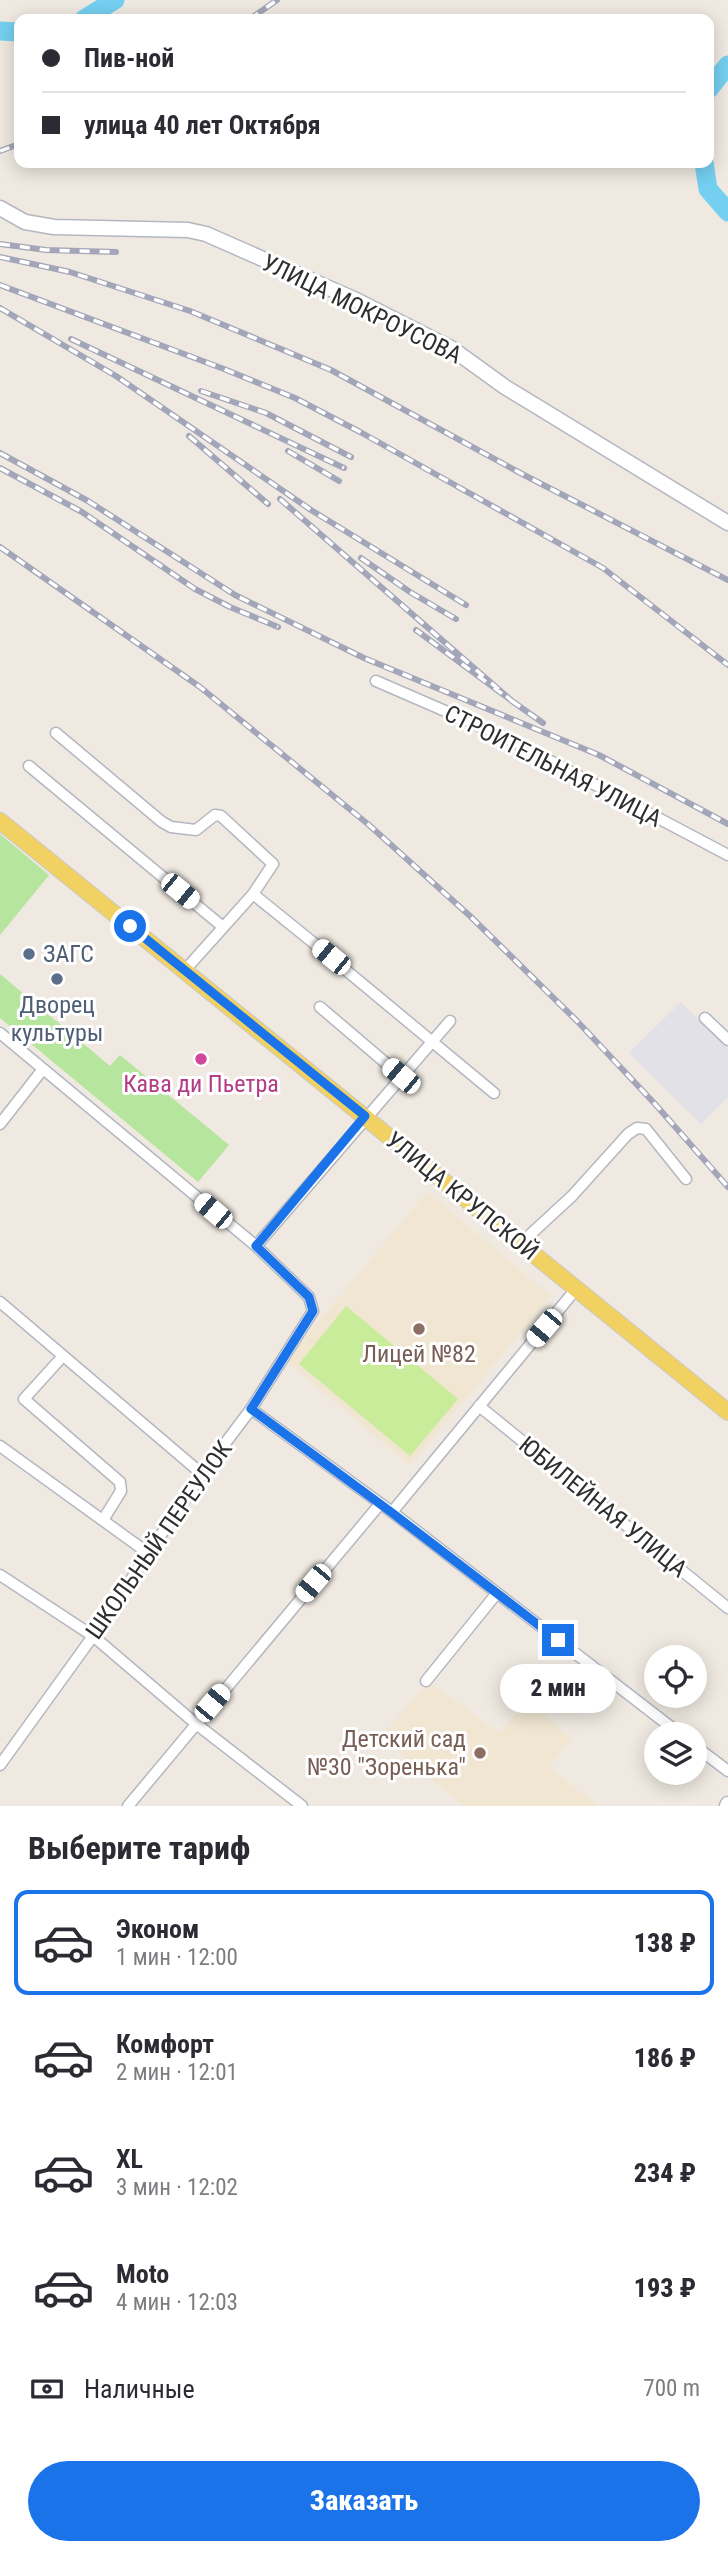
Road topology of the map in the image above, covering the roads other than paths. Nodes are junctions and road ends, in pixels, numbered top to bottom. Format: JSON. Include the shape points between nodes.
{"nodes":[{"id":1,"x":0,"y":208,"type":"edge"},
{"id":2,"x":728,"y":523,"type":"edge"},
{"id":3,"x":376,"y":681,"type":"dead end"},
{"id":4,"x":56,"y":733,"type":"dead end"},
{"id":5,"x":29,"y":766,"type":"dead end"},
{"id":6,"x":0,"y":821,"type":"edge"},
{"id":7,"x":728,"y":855,"type":"edge"},
{"id":8,"x":253,"y":894,"type":"junction"},
{"id":9,"x":223,"y":927,"type":"junction"},
{"id":10,"x":331,"y":957,"type":"dead end"},
{"id":11,"x":184,"y":970,"type":"junction"},
{"id":12,"x":346,"y":971,"type":"dead end"},
{"id":13,"x":320,"y":1007,"type":"dead end"},
{"id":14,"x":705,"y":1018,"type":"dead end"},
{"id":15,"x":450,"y":1021,"type":"dead end"},
{"id":16,"x":0,"y":1033,"type":"edge"},
{"id":17,"x":728,"y":1040,"type":"edge"},
{"id":18,"x":431,"y":1042,"type":"junction"},
{"id":19,"x":43,"y":1069,"type":"junction"},
{"id":20,"x":401,"y":1076,"type":"junction"},
{"id":21,"x":494,"y":1093,"type":"dead end"},
{"id":22,"x":365,"y":1116,"type":"junction"},
{"id":23,"x":0,"y":1124,"type":"edge"},
{"id":24,"x":686,"y":1179,"type":"dead end"},
{"id":25,"x":520,"y":1244,"type":"junction"},
{"id":26,"x":256,"y":1246,"type":"junction"},
{"id":27,"x":576,"y":1289,"type":"junction"},
{"id":28,"x":0,"y":1301,"type":"edge"},
{"id":29,"x":63,"y":1356,"type":"junction"},
{"id":30,"x":479,"y":1406,"type":"junction"},
{"id":31,"x":251,"y":1409,"type":"junction"},
{"id":32,"x":728,"y":1412,"type":"edge"},
{"id":33,"x":0,"y":1446,"type":"edge"},
{"id":34,"x":202,"y":1474,"type":"junction"},
{"id":35,"x":380,"y":1504,"type":"junction"},
{"id":36,"x":391,"y":1512,"type":"junction"},
{"id":37,"x":103,"y":1520,"type":"junction"},
{"id":38,"x":148,"y":1553,"type":"junction"},
{"id":39,"x":0,"y":1575,"type":"edge"},
{"id":40,"x":497,"y":1593,"type":"junction"},
{"id":41,"x":728,"y":1608,"type":"edge"},
{"id":42,"x":93,"y":1636,"type":"junction"},
{"id":43,"x":426,"y":1681,"type":"dead end"},
{"id":44,"x":664,"y":1722,"type":"edge"},
{"id":45,"x":195,"y":1723,"type":"junction"},
{"id":46,"x":707,"y":1755,"type":"edge"},
{"id":47,"x":0,"y":1765,"type":"edge"},
{"id":48,"x":728,"y":1771,"type":"edge"},
{"id":49,"x":128,"y":1806,"type":"edge"},
{"id":50,"x":302,"y":1806,"type":"edge"}],
"edges":[{"from":1,"to":2,"type":"street","name":"УЛИЦА МОКРОУСОВА","via":[[25,222],[54,227],[206,234],[451,348],[505,387]]},
{"from":3,"to":7,"type":"street","name":"СТРОИТЕЛЬНАЯ УЛИЦА","via":[[505,737]]},
{"from":4,"to":8,"type":"street","via":[[171,827],[196,830],[215,815],[221,816],[273,864]]},
{"from":5,"to":9,"type":"street"},
{"from":6,"to":11,"type":"main road","name":"УЛИЦА КРУПСКОЙ"},
{"from":8,"to":9,"type":"street"},
{"from":8,"to":10,"type":"street"},
{"from":9,"to":11,"type":"street"},
{"from":11,"to":22,"type":"main road","name":"УЛИЦА КРУПСКОЙ"},
{"from":12,"to":18,"type":"street"},
{"from":13,"to":20,"type":"street"},
{"from":14,"to":17,"type":"street"},
{"from":15,"to":18,"type":"street"},
{"from":16,"to":19,"type":"street"},
{"from":18,"to":20,"type":"street"},
{"from":18,"to":21,"type":"street"},
{"from":19,"to":23,"type":"street"},
{"from":19,"to":26,"type":"street"},
{"from":20,"to":22,"type":"street"},
{"from":22,"to":25,"type":"main road","name":"УЛИЦА КРУПСКОЙ"},
{"from":22,"to":26,"type":"street"},
{"from":24,"to":25,"type":"street","via":[[646,1129],[637,1128]]},
{"from":25,"to":27,"type":"main road","name":"УЛИЦА КРУПСКОЙ"},
{"from":26,"to":31,"type":"street","name":"ШКОЛЬНЫЙ ПЕРЕУЛОК","via":[[309,1297],[313,1311]]},
{"from":27,"to":30,"type":"street"},
{"from":27,"to":32,"type":"main road","name":"УЛИЦА КРУПСКОЙ"},
{"from":28,"to":29,"type":"street"},
{"from":29,"to":34,"type":"street"},
{"from":29,"to":37,"type":"street","via":[[24,1399],[120,1482],[121,1492]]},
{"from":30,"to":36,"type":"street"},
{"from":30,"to":41,"type":"street","name":"ЮБИЛЕЙНАЯ УЛИЦА"},
{"from":31,"to":34,"type":"street","name":"ШКОЛЬНЫЙ ПЕРЕУЛОК"},
{"from":31,"to":35,"type":"street"},
{"from":33,"to":37,"type":"street"},
{"from":34,"to":38,"type":"street","name":"ШКОЛЬНЫЙ ПЕРЕУЛОК"},
{"from":35,"to":36,"type":"street"},
{"from":35,"to":45,"type":"street"},
{"from":36,"to":40,"type":"street"},
{"from":37,"to":38,"type":"street"},
{"from":38,"to":42,"type":"street","name":"ШКОЛЬНЫЙ ПЕРЕУЛОК"},
{"from":39,"to":42,"type":"street"},
{"from":40,"to":43,"type":"street"},
{"from":40,"to":44,"type":"street"},
{"from":42,"to":45,"type":"street"},
{"from":42,"to":47,"type":"street","name":"ШКОЛЬНЫЙ ПЕРЕУЛОК"},
{"from":45,"to":49,"type":"street"},
{"from":45,"to":50,"type":"street"},
{"from":46,"to":48,"type":"street"}]}
